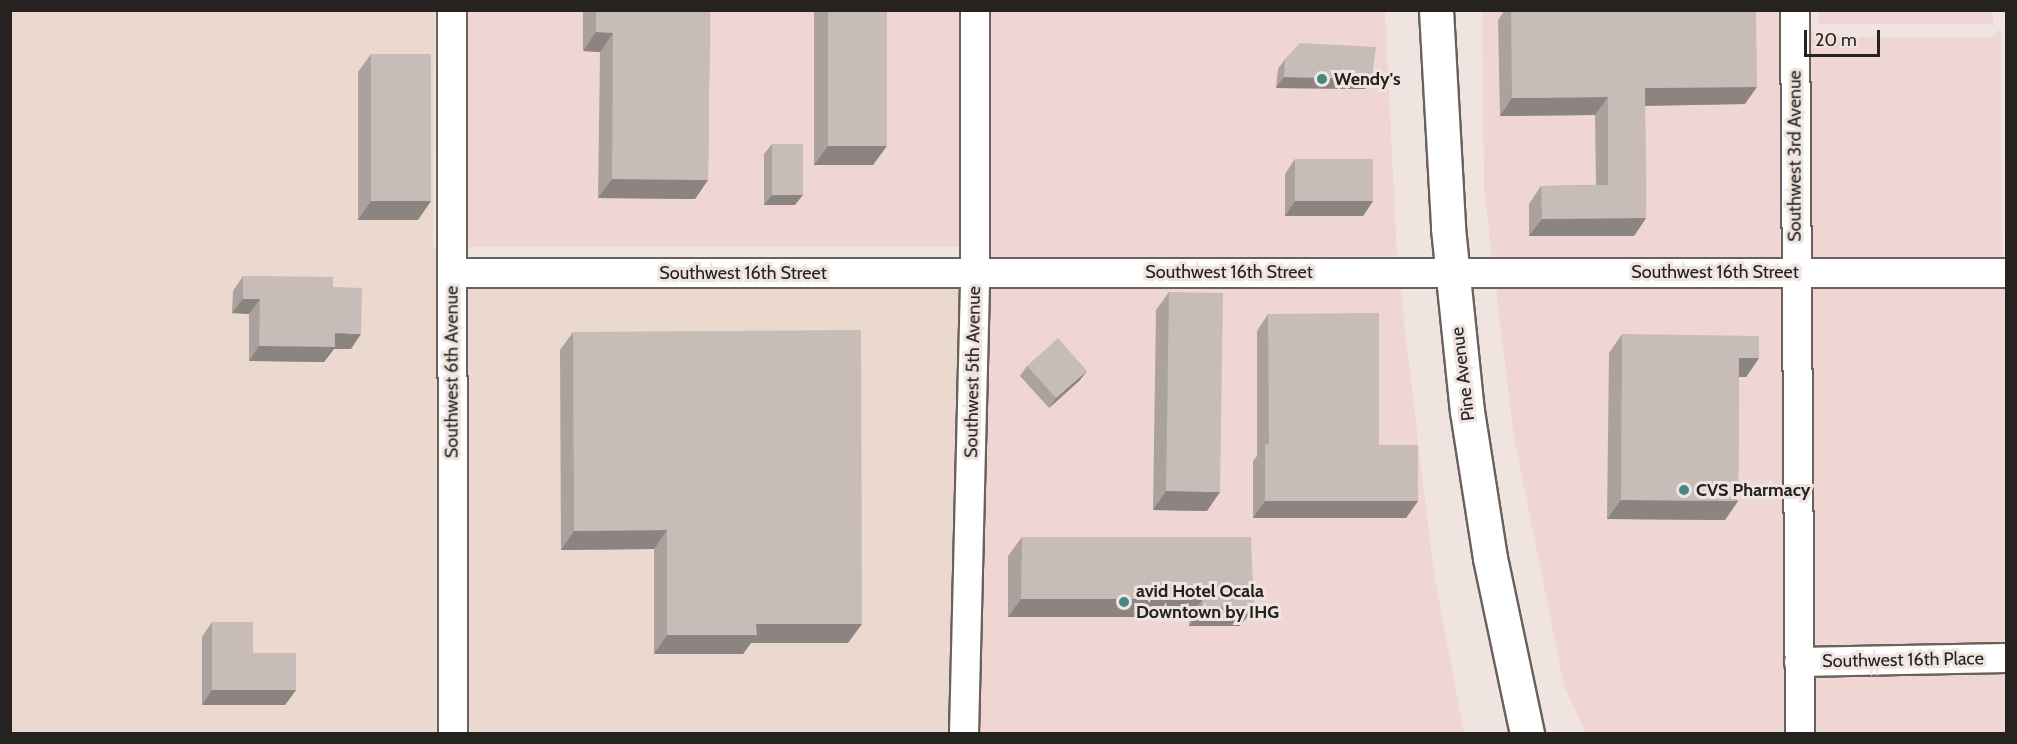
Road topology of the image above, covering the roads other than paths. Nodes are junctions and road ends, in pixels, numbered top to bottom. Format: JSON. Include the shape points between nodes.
{"nodes":[{"id":1,"x":452,"y":10,"type":"edge"},
{"id":2,"x":975,"y":10,"type":"edge"},
{"id":3,"x":1436,"y":10,"type":"edge"},
{"id":4,"x":1795,"y":10,"type":"edge"},
{"id":5,"x":1451,"y":271,"type":"junction"},
{"id":6,"x":1796,"y":272,"type":"junction"},
{"id":7,"x":452,"y":273,"type":"junction"},
{"id":8,"x":975,"y":273,"type":"junction"},
{"id":9,"x":2007,"y":273,"type":"edge"},
{"id":10,"x":2007,"y":658,"type":"edge"},
{"id":11,"x":1799,"y":662,"type":"junction"},
{"id":12,"x":453,"y":734,"type":"edge"},
{"id":13,"x":964,"y":734,"type":"edge"},
{"id":14,"x":1527,"y":734,"type":"edge"},
{"id":15,"x":1800,"y":734,"type":"edge"}],
"edges":[{"from":1,"to":7,"type":"street","name":"Southwest 6th Avenue"},
{"from":2,"to":8,"type":"street","name":"Southwest 5th Avenue"},
{"from":3,"to":5,"type":"highway","name":"Pine Avenue"},
{"from":4,"to":6,"type":"street","name":"Southwest 3rd Avenue"},
{"from":5,"to":6,"type":"street","name":"Southwest 16th Street"},
{"from":5,"to":8,"type":"street","name":"Southwest 16th Street"},
{"from":5,"to":14,"type":"highway","name":"Pine Avenue","via":[[1487,541]]},
{"from":6,"to":9,"type":"street","name":"Southwest 16th Street"},
{"from":6,"to":11,"type":"street","name":"Southwest 3rd Avenue"},
{"from":7,"to":8,"type":"street","name":"Southwest 16th Street"},
{"from":7,"to":12,"type":"street","name":"Southwest 6th Avenue"},
{"from":8,"to":13,"type":"street","name":"Southwest 5th Avenue"},
{"from":10,"to":11,"type":"street","name":"Southwest 16th Place"},
{"from":11,"to":15,"type":"street","name":"Southwest 3rd Avenue"}]}
